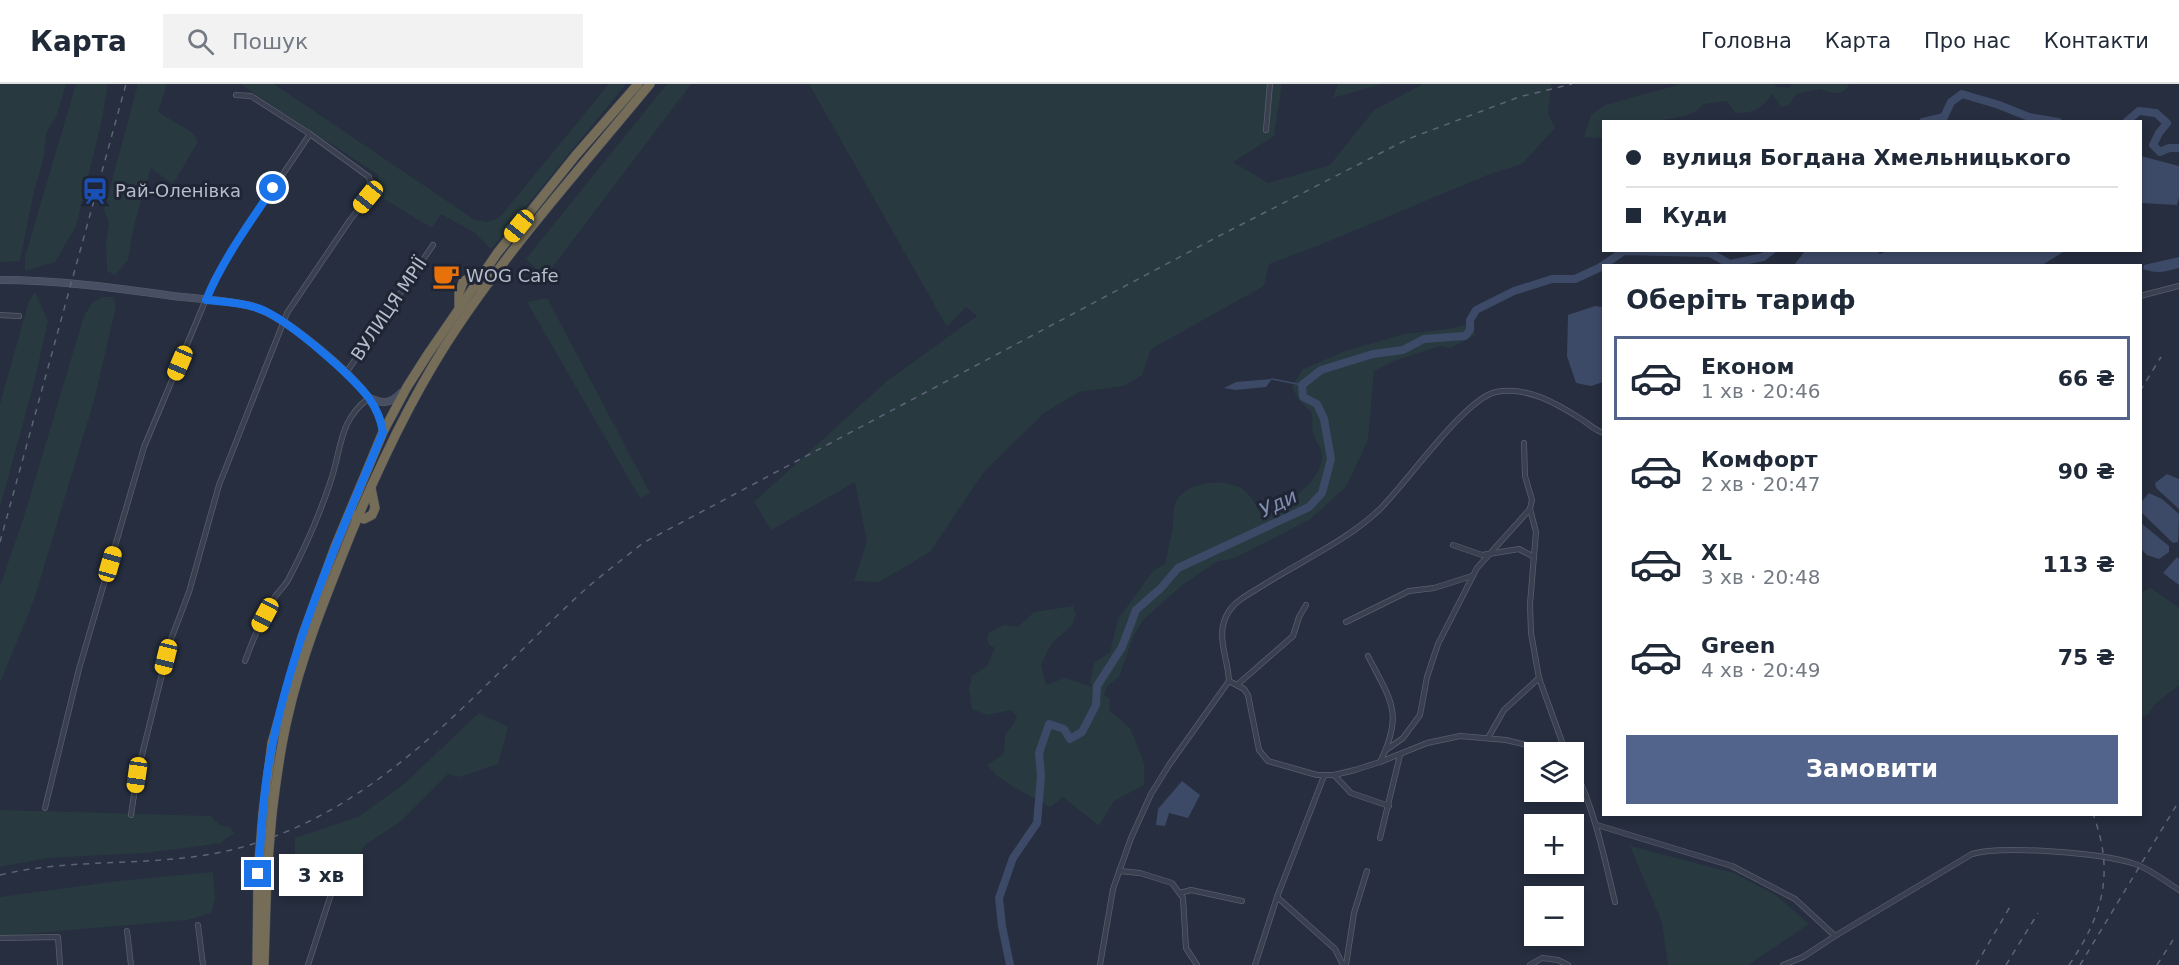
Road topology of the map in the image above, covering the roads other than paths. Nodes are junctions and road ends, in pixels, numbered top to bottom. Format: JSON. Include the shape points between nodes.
{"nodes":[{"id":1,"x":638,"y":84,"type":"edge"},
{"id":2,"x":650,"y":84,"type":"edge"},
{"id":3,"x":1270,"y":84,"type":"edge"},
{"id":4,"x":236,"y":95,"type":"dead end"},
{"id":5,"x":1266,"y":130,"type":"dead end"},
{"id":6,"x":310,"y":134,"type":"junction"},
{"id":7,"x":433,"y":244,"type":"dead end"},
{"id":8,"x":0,"y":280,"type":"edge"},
{"id":9,"x":478,"y":282,"type":"junction"},
{"id":10,"x":2179,"y":286,"type":"edge"},
{"id":11,"x":2142,"y":295,"type":"edge"},
{"id":12,"x":480,"y":296,"type":"junction"},
{"id":13,"x":206,"y":300,"type":"junction"},
{"id":14,"x":0,"y":315,"type":"edge"},
{"id":15,"x":20,"y":316,"type":"dead end"},
{"id":16,"x":284,"y":323,"type":"junction"},
{"id":17,"x":346,"y":373,"type":"junction"},
{"id":18,"x":407,"y":387,"type":"junction"},
{"id":19,"x":369,"y":398,"type":"junction"},
{"id":20,"x":383,"y":432,"type":"junction"},
{"id":21,"x":1602,"y":432,"type":"edge"},
{"id":22,"x":1524,"y":443,"type":"dead end"},
{"id":23,"x":1530,"y":509,"type":"junction"},
{"id":24,"x":350,"y":510,"type":"junction"},
{"id":25,"x":358,"y":518,"type":"junction"},
{"id":26,"x":1453,"y":545,"type":"dead end"},
{"id":27,"x":1490,"y":554,"type":"junction"},
{"id":28,"x":1534,"y":557,"type":"junction"},
{"id":29,"x":1473,"y":576,"type":"junction"},
{"id":30,"x":1306,"y":605,"type":"dead end"},
{"id":31,"x":1346,"y":622,"type":"dead end"},
{"id":32,"x":1368,"y":656,"type":"dead end"},
{"id":33,"x":245,"y":661,"type":"dead end"},
{"id":34,"x":1539,"y":678,"type":"junction"},
{"id":35,"x":1229,"y":681,"type":"junction"},
{"id":36,"x":1237,"y":685,"type":"junction"},
{"id":37,"x":1488,"y":738,"type":"junction"},
{"id":38,"x":1562,"y":742,"type":"edge"},
{"id":39,"x":1524,"y":744,"type":"edge"},
{"id":40,"x":1386,"y":750,"type":"junction"},
{"id":41,"x":1400,"y":754,"type":"junction"},
{"id":42,"x":1380,"y":762,"type":"junction"},
{"id":43,"x":1334,"y":775,"type":"junction"},
{"id":44,"x":1324,"y":776,"type":"junction"},
{"id":45,"x":1584,"y":790,"type":"edge"},
{"id":46,"x":1389,"y":806,"type":"junction"},
{"id":47,"x":45,"y":808,"type":"dead end"},
{"id":48,"x":267,"y":814,"type":"junction"},
{"id":49,"x":131,"y":815,"type":"dead end"},
{"id":50,"x":1597,"y":825,"type":"junction"},
{"id":51,"x":1380,"y":838,"type":"dead end"},
{"id":52,"x":1119,"y":871,"type":"junction"},
{"id":53,"x":1367,"y":871,"type":"dead end"},
{"id":54,"x":263,"y":873,"type":"junction"},
{"id":55,"x":2179,"y":890,"type":"edge"},
{"id":56,"x":332,"y":891,"type":"dead end"},
{"id":57,"x":1180,"y":893,"type":"junction"},
{"id":58,"x":1277,"y":897,"type":"junction"},
{"id":59,"x":1242,"y":901,"type":"dead end"},
{"id":60,"x":1615,"y":902,"type":"dead end"},
{"id":61,"x":198,"y":925,"type":"dead end"},
{"id":62,"x":127,"y":931,"type":"dead end"},
{"id":63,"x":1835,"y":936,"type":"junction"},
{"id":64,"x":0,"y":938,"type":"edge"},
{"id":65,"x":60,"y":965,"type":"edge"},
{"id":66,"x":131,"y":965,"type":"edge"},
{"id":67,"x":203,"y":965,"type":"edge"},
{"id":68,"x":257,"y":965,"type":"edge"},
{"id":69,"x":264,"y":965,"type":"edge"},
{"id":70,"x":308,"y":965,"type":"edge"},
{"id":71,"x":1100,"y":965,"type":"edge"},
{"id":72,"x":1197,"y":965,"type":"edge"},
{"id":73,"x":1255,"y":965,"type":"edge"},
{"id":74,"x":1344,"y":965,"type":"edge"},
{"id":75,"x":1530,"y":965,"type":"edge"},
{"id":76,"x":1568,"y":965,"type":"edge"},
{"id":77,"x":1783,"y":965,"type":"edge"}],
"edges":[{"from":1,"to":9,"type":"highway","via":[[576,155]]},
{"from":2,"to":12,"type":"highway"},
{"from":3,"to":5,"type":"street"},
{"from":4,"to":6,"type":"street","via":[[251,96]]},
{"from":6,"to":13,"type":"street","via":[[237,242]]},
{"from":6,"to":16,"type":"street","via":[[369,177],[371,185],[368,197],[287,312]]},
{"from":7,"to":17,"type":"street","name":"ВУЛИЦЯ МРІЇ"},
{"from":8,"to":13,"type":"street","via":[[37,280]]},
{"from":9,"to":12,"type":"highway"},
{"from":9,"to":18,"type":"highway"},
{"from":10,"to":11,"type":"street"},
{"from":12,"to":25,"type":"highway","via":[[415,396]]},
{"from":13,"to":16,"type":"street","via":[[252,306]]},
{"from":13,"to":47,"type":"street","via":[[144,447],[79,669]]},
{"from":14,"to":15,"type":"street"},
{"from":16,"to":17,"type":"street"},
{"from":16,"to":49,"type":"street","via":[[219,484],[189,592],[170,642]]},
{"from":17,"to":19,"type":"street"},
{"from":18,"to":19,"type":"street","via":[[389,402]]},
{"from":18,"to":20,"type":"highway"},
{"from":19,"to":20,"type":"street"},
{"from":19,"to":33,"type":"street","via":[[356,408],[345,426],[330,484],[297,562],[255,633]]},
{"from":20,"to":24,"type":"highway"},
{"from":21,"to":35,"type":"street","via":[[1529,393],[1504,391],[1482,397],[1360,526],[1230,610],[1221,636]]},
{"from":22,"to":23,"type":"street"},
{"from":23,"to":27,"type":"street"},
{"from":23,"to":28,"type":"street","via":[[1536,532]]},
{"from":24,"to":25,"type":"highway"},
{"from":24,"to":48,"type":"highway","via":[[290,673],[272,743]]},
{"from":25,"to":48,"type":"highway","via":[[299,676]]},
{"from":26,"to":27,"type":"street"},
{"from":27,"to":28,"type":"street","via":[[1519,549]]},
{"from":27,"to":29,"type":"street"},
{"from":28,"to":34,"type":"street","via":[[1531,633]]},
{"from":29,"to":31,"type":"street","via":[[1409,591]]},
{"from":29,"to":40,"type":"street","via":[[1438,644],[1420,715],[1413,728]]},
{"from":30,"to":36,"type":"street","via":[[1293,636]]},
{"from":32,"to":40,"type":"street","via":[[1393,710],[1394,722]]},
{"from":34,"to":37,"type":"street","via":[[1504,710]]},
{"from":34,"to":38,"type":"street"},
{"from":35,"to":36,"type":"street"},
{"from":35,"to":52,"type":"street","via":[[1151,794]]},
{"from":36,"to":44,"type":"street","via":[[1248,695],[1259,750],[1268,761]]},
{"from":37,"to":39,"type":"street"},
{"from":37,"to":41,"type":"street","via":[[1460,736],[1427,742]]},
{"from":40,"to":42,"type":"street"},
{"from":41,"to":42,"type":"street"},
{"from":41,"to":46,"type":"street"},
{"from":42,"to":43,"type":"street"},
{"from":43,"to":44,"type":"street"},
{"from":43,"to":46,"type":"street","via":[[1352,794]]},
{"from":44,"to":58,"type":"street"},
{"from":45,"to":50,"type":"street"},
{"from":46,"to":51,"type":"street"},
{"from":48,"to":54,"type":"highway","bridge":true},
{"from":50,"to":60,"type":"street"},
{"from":50,"to":63,"type":"street","via":[[1732,866],[1795,899]]},
{"from":52,"to":57,"type":"street","via":[[1172,883]]},
{"from":52,"to":71,"type":"street"},
{"from":53,"to":74,"type":"street"},
{"from":54,"to":68,"type":"highway"},
{"from":54,"to":69,"type":"highway"},
{"from":55,"to":63,"type":"street","via":[[2140,866],[2120,860],[1982,851]]},
{"from":56,"to":70,"type":"street"},
{"from":57,"to":59,"type":"street","via":[[1191,890]]},
{"from":57,"to":72,"type":"street","via":[[1184,898],[1186,948]]},
{"from":58,"to":73,"type":"street"},
{"from":58,"to":74,"type":"street","via":[[1335,949]]},
{"from":61,"to":67,"type":"street"},
{"from":62,"to":66,"type":"street"},
{"from":63,"to":77,"type":"street"},
{"from":64,"to":65,"type":"street","via":[[58,937]]},
{"from":75,"to":76,"type":"street","via":[[1542,958]]}]}
